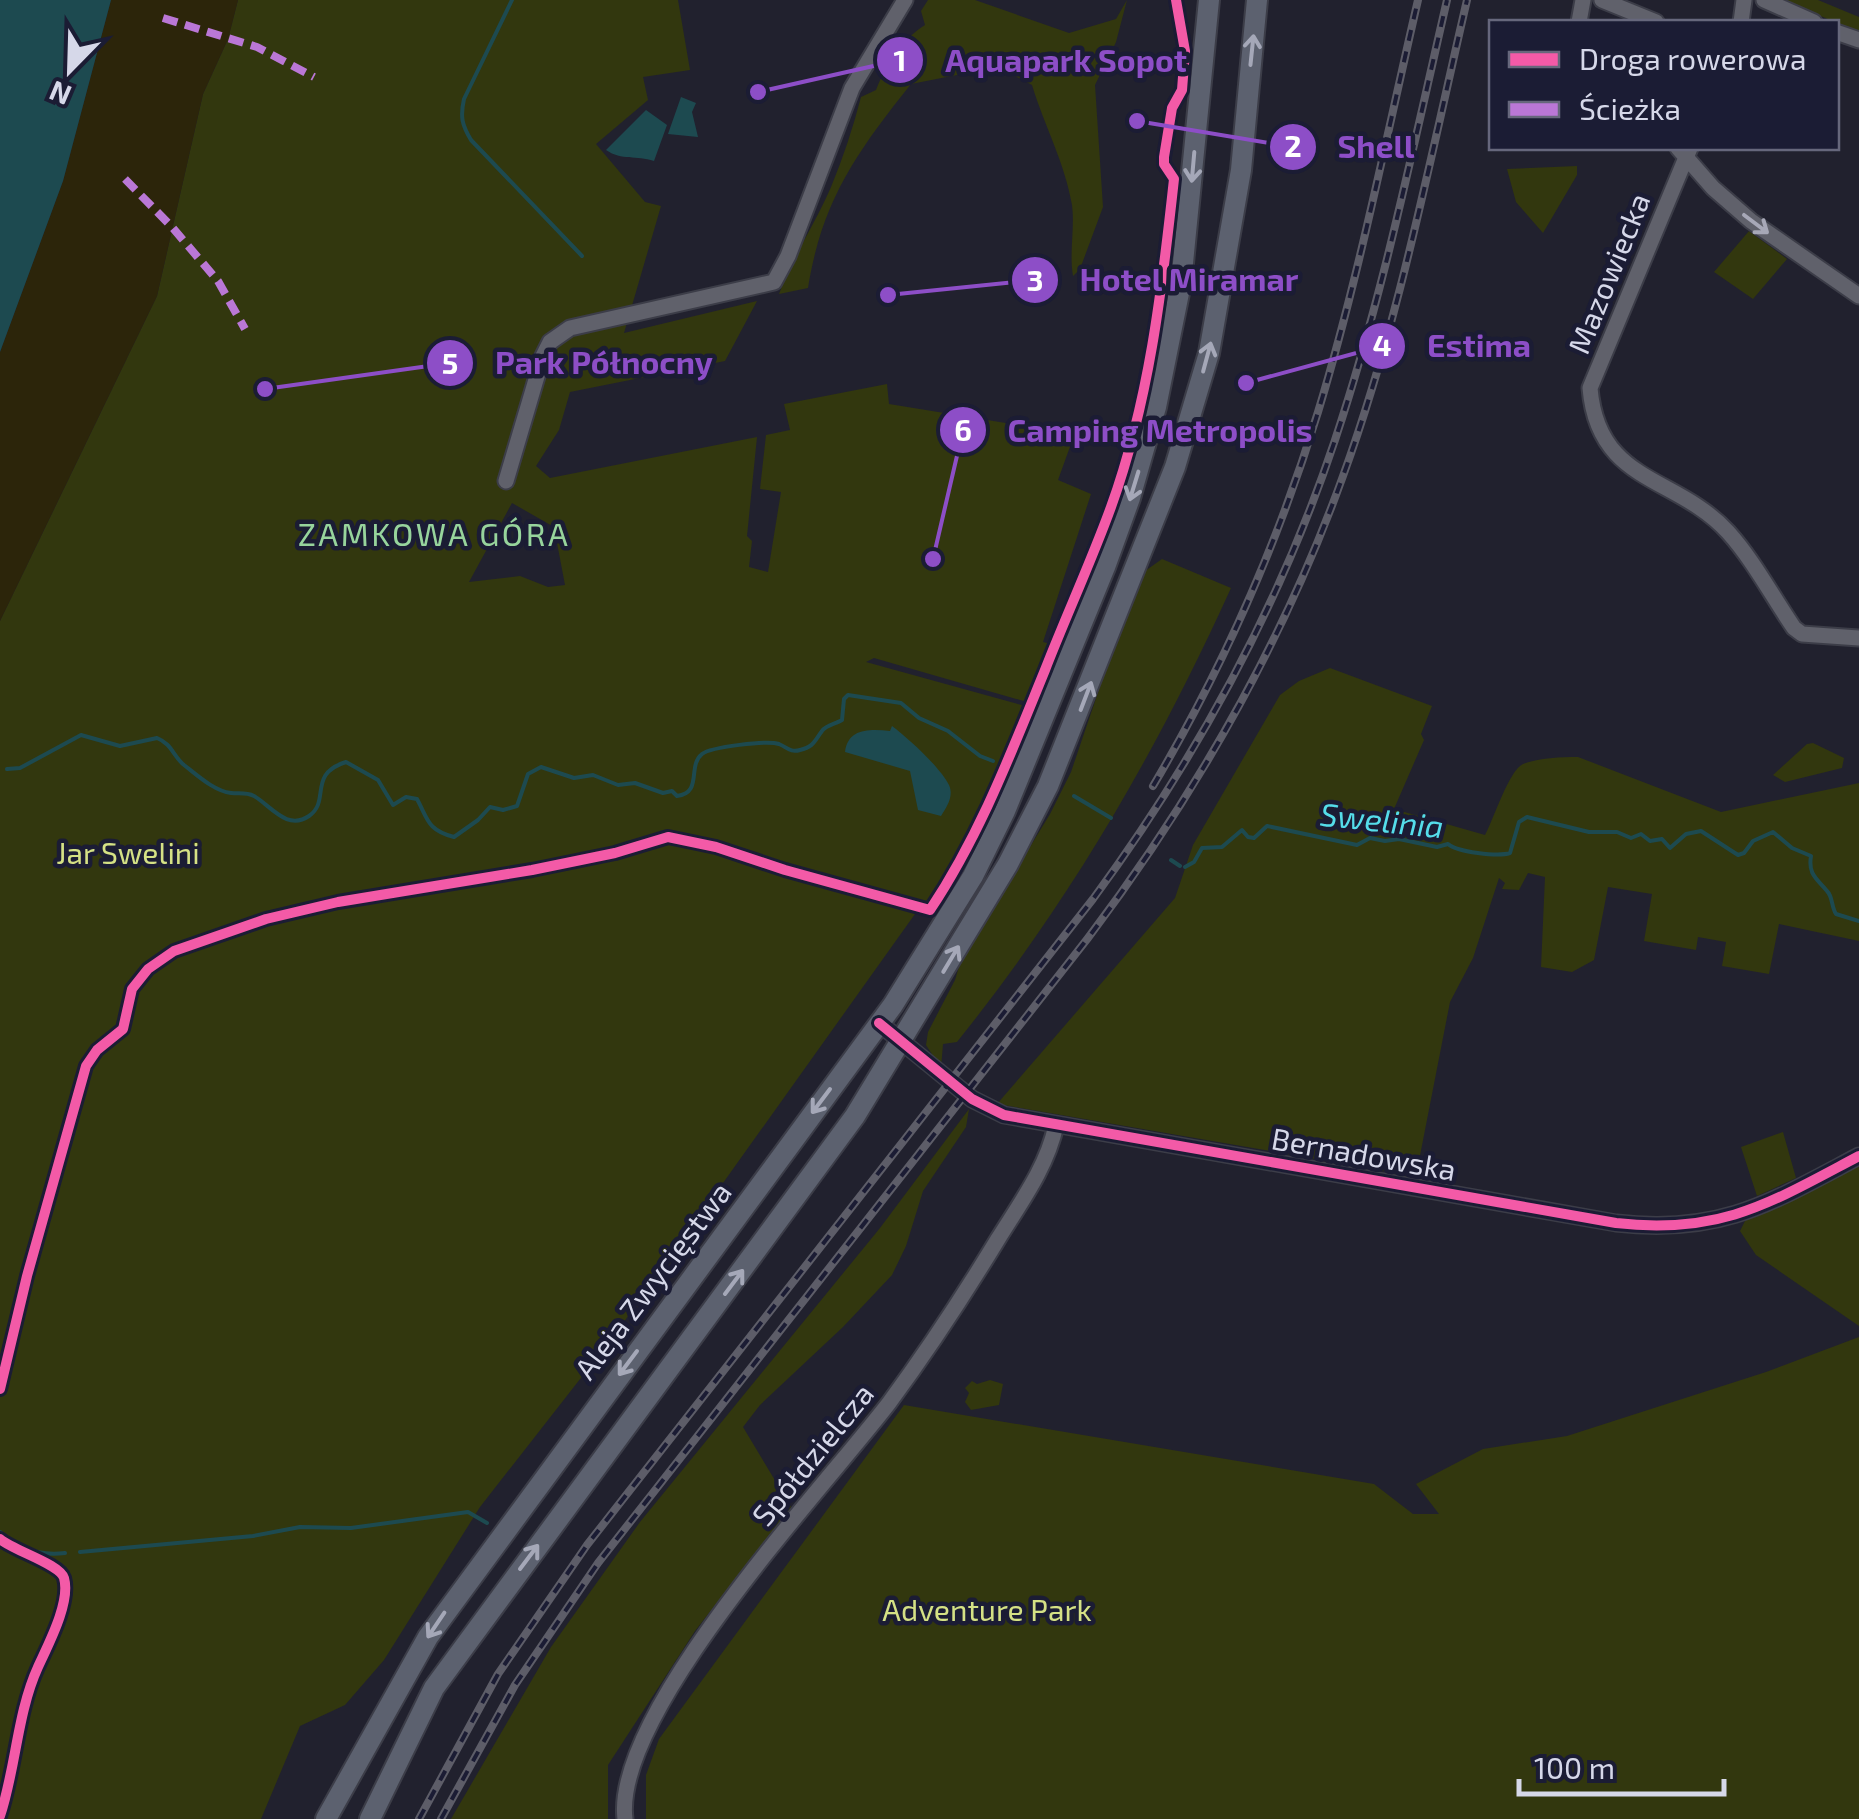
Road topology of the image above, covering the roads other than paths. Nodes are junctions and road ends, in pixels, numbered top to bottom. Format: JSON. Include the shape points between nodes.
{"nodes":[{"id":1,"x":905,"y":0,"type":"edge"},
{"id":2,"x":1209,"y":0,"type":"edge"},
{"id":3,"x":1257,"y":0,"type":"edge"},
{"id":4,"x":1602,"y":0,"type":"edge"},
{"id":5,"x":1764,"y":0,"type":"edge"},
{"id":6,"x":1651,"y":20,"type":"edge"},
{"id":7,"x":1809,"y":20,"type":"edge"},
{"id":8,"x":1685,"y":150,"type":"edge"},
{"id":9,"x":1859,"y":296,"type":"edge"},
{"id":10,"x":506,"y":482,"type":"dead end"},
{"id":11,"x":1859,"y":638,"type":"edge"},
{"id":12,"x":879,"y":1023,"type":"junction"},
{"id":13,"x":901,"y":1043,"type":"junction"},
{"id":14,"x":1056,"y":1125,"type":"junction"},
{"id":15,"x":1859,"y":1156,"type":"edge"},
{"id":16,"x":326,"y":1819,"type":"edge"},
{"id":17,"x":370,"y":1819,"type":"edge"},
{"id":18,"x":625,"y":1819,"type":"edge"}],
"edges":[{"from":1,"to":10,"type":"street","via":[[852,88],[774,282],[557,334],[544,356]]},
{"from":2,"to":12,"type":"main road","name":"Aleja Zwycięstwa","one_way":true,"via":[[1181,283],[1130,498],[1022,774],[936,939]]},
{"from":13,"to":3,"type":"main road","one_way":true,"via":[[1048,786],[1175,467],[1209,353],[1241,170]]},
{"from":4,"to":6,"type":"street"},
{"from":5,"to":7,"type":"street"},
{"from":8,"to":9,"type":"street","one_way":true,"via":[[1713,188],[1751,222]]},
{"from":8,"to":11,"type":"street","name":"Mazowiecka","via":[[1590,388],[1600,430],[1625,464],[1727,531],[1794,628]]},
{"from":12,"to":13,"type":"street","name":"Bernadowska"},
{"from":12,"to":16,"type":"main road","name":"Aleja Zwycięstwa","one_way":true,"via":[[458,1592]]},
{"from":13,"to":14,"type":"street","name":"Bernadowska","via":[[989,1110]]},
{"from":17,"to":13,"type":"main road","one_way":true,"via":[[434,1688],[831,1152]]},
{"from":14,"to":15,"type":"street","name":"Bernadowska","via":[[1642,1226],[1738,1215]]},
{"from":14,"to":18,"type":"street","name":"Spółdzielcza","via":[[1040,1173],[932,1342],[683,1670],[633,1759]]}]}
